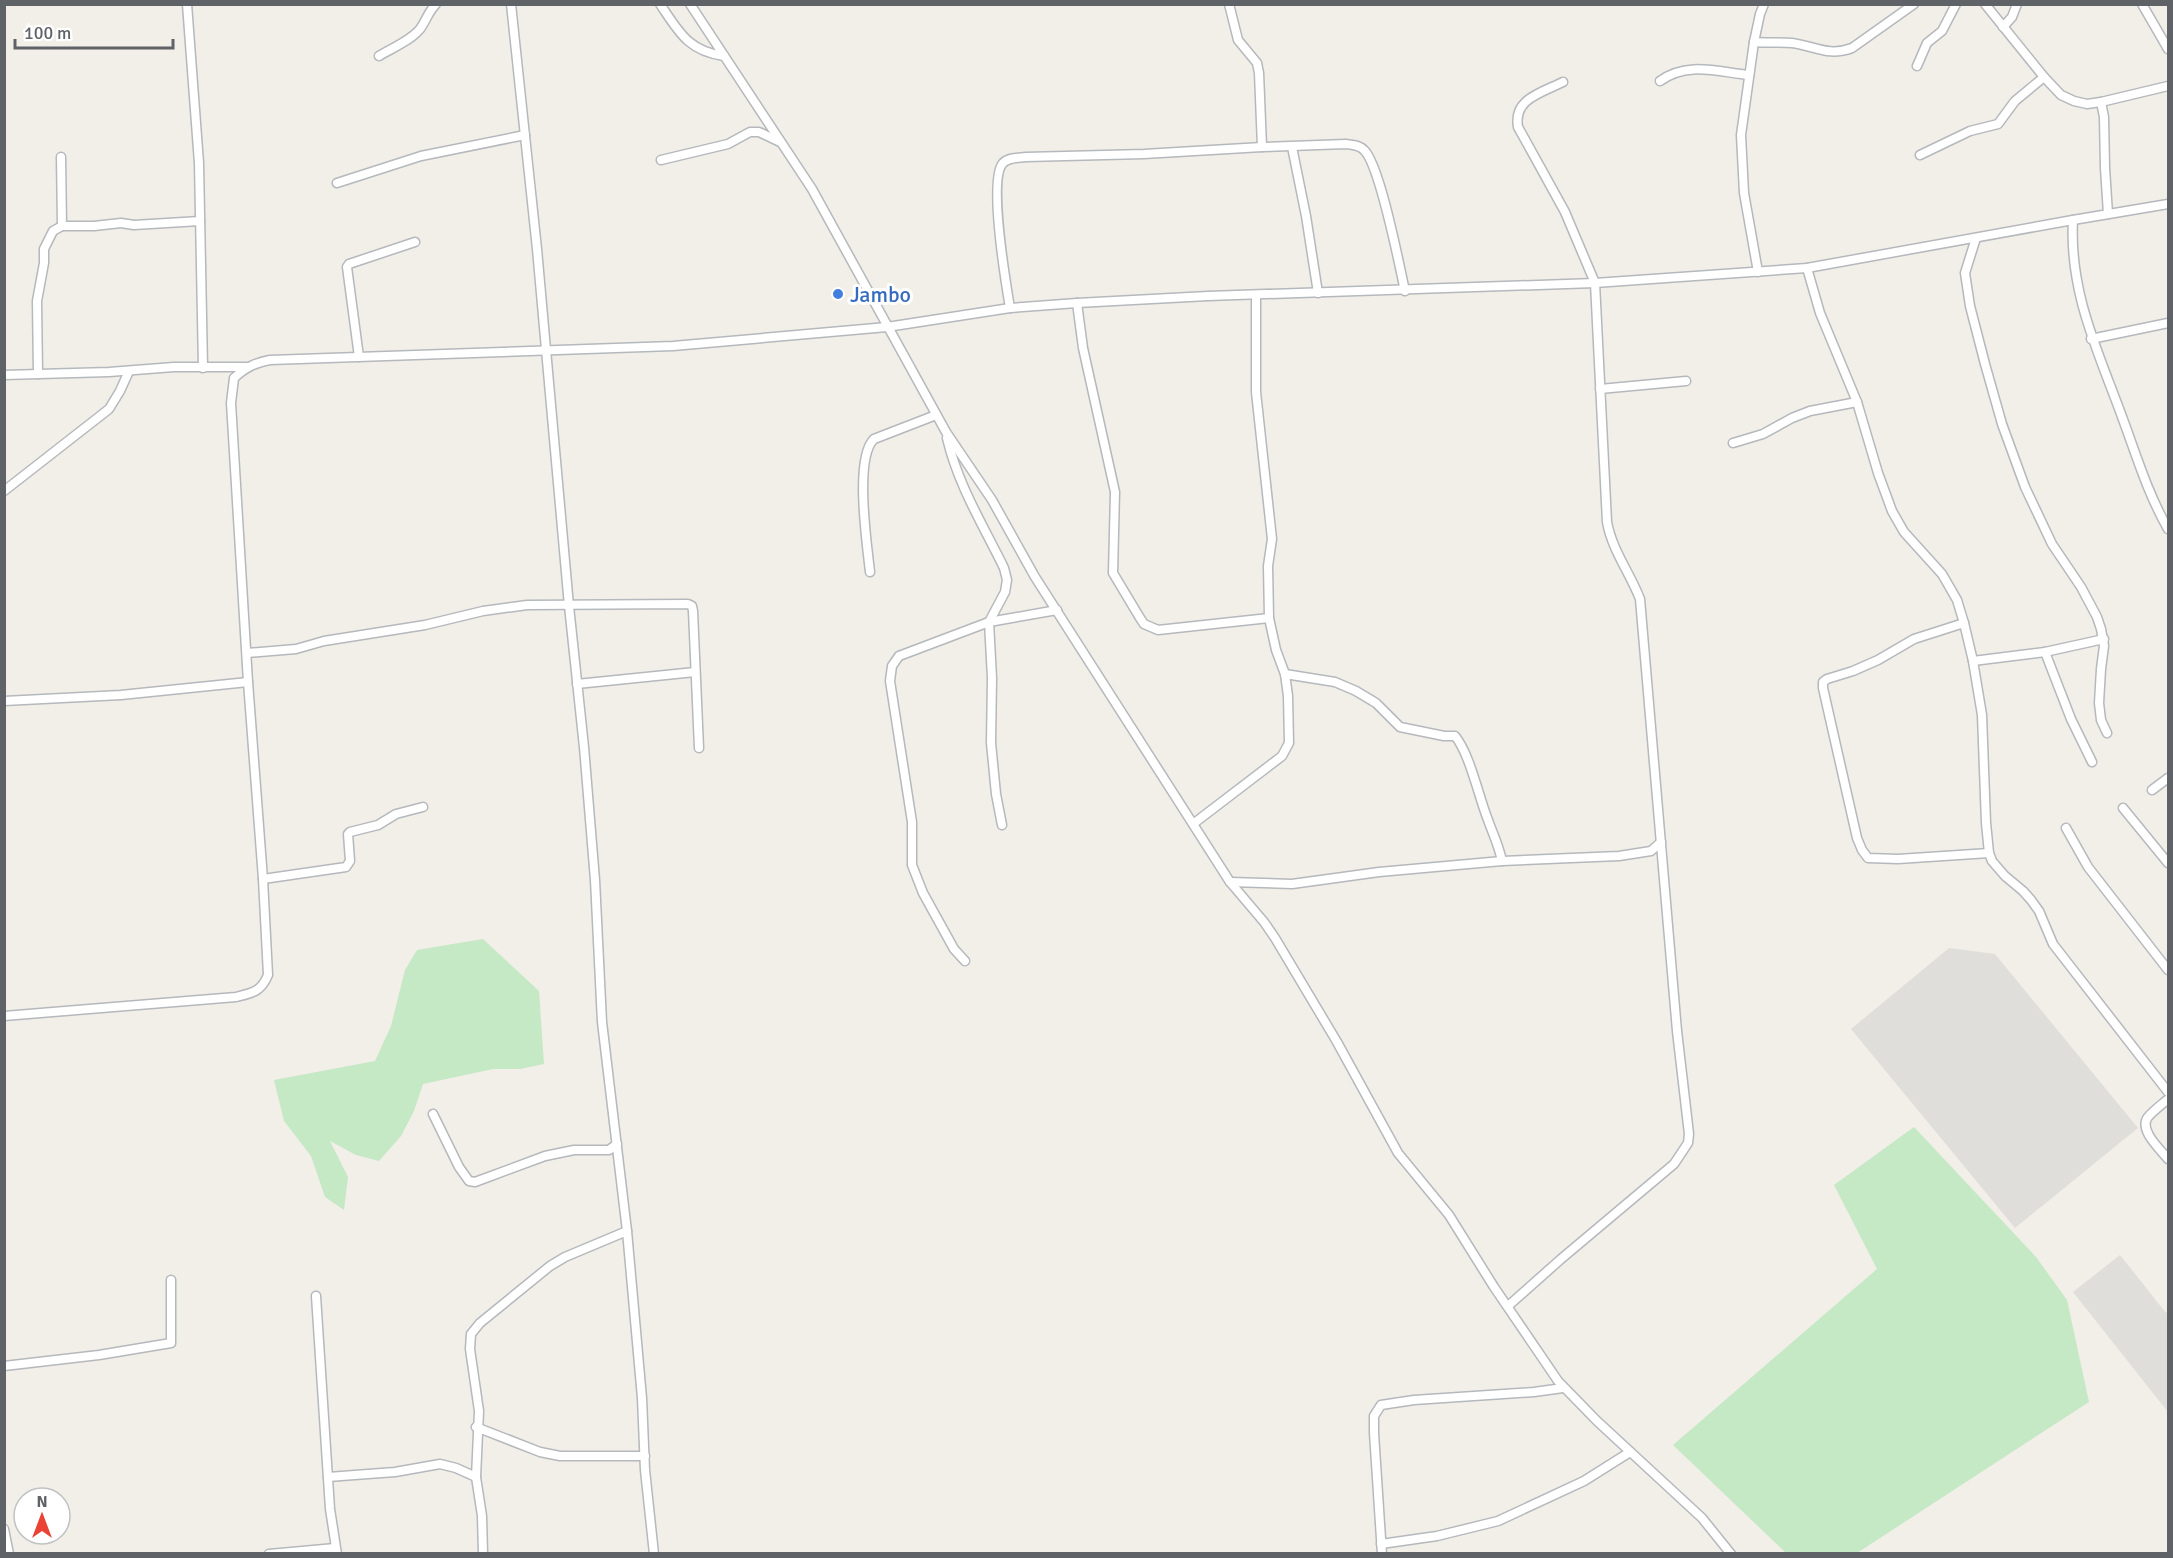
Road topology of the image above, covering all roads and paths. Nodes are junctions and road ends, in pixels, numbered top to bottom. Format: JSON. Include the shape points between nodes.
{"nodes":[{"id":1,"x":187,"y":4,"type":"edge"},
{"id":2,"x":512,"y":4,"type":"edge"},
{"id":3,"x":660,"y":4,"type":"edge"},
{"id":4,"x":690,"y":4,"type":"edge"},
{"id":5,"x":1229,"y":4,"type":"edge"},
{"id":6,"x":1764,"y":4,"type":"edge"},
{"id":7,"x":1914,"y":4,"type":"edge"},
{"id":8,"x":1956,"y":4,"type":"edge"},
{"id":9,"x":1985,"y":4,"type":"edge"},
{"id":10,"x":2017,"y":4,"type":"edge"},
{"id":11,"x":2142,"y":4,"type":"edge"},
{"id":12,"x":432,"y":6,"type":"edge"},
{"id":13,"x":2003,"y":27,"type":"junction"},
{"id":14,"x":1754,"y":42,"type":"junction"},
{"id":15,"x":2169,"y":49,"type":"edge"},
{"id":16,"x":379,"y":56,"type":"dead end"},
{"id":17,"x":724,"y":56,"type":"junction"},
{"id":18,"x":1917,"y":66,"type":"dead end"},
{"id":19,"x":1749,"y":75,"type":"junction"},
{"id":20,"x":2044,"y":77,"type":"junction"},
{"id":21,"x":1660,"y":81,"type":"dead end"},
{"id":22,"x":1563,"y":82,"type":"dead end"},
{"id":23,"x":2169,"y":86,"type":"edge"},
{"id":24,"x":2101,"y":102,"type":"junction"},
{"id":25,"x":525,"y":135,"type":"junction"},
{"id":26,"x":783,"y":144,"type":"junction"},
{"id":27,"x":1262,"y":147,"type":"junction"},
{"id":28,"x":1292,"y":147,"type":"junction"},
{"id":29,"x":1920,"y":154,"type":"dead end"},
{"id":30,"x":61,"y":157,"type":"dead end"},
{"id":31,"x":661,"y":160,"type":"dead end"},
{"id":32,"x":337,"y":183,"type":"dead end"},
{"id":33,"x":2169,"y":204,"type":"edge"},
{"id":34,"x":2108,"y":214,"type":"junction"},
{"id":35,"x":2073,"y":219,"type":"junction"},
{"id":36,"x":200,"y":221,"type":"junction"},
{"id":37,"x":62,"y":226,"type":"junction"},
{"id":38,"x":1976,"y":238,"type":"junction"},
{"id":39,"x":416,"y":242,"type":"dead end"},
{"id":40,"x":1807,"y":268,"type":"junction"},
{"id":41,"x":1758,"y":272,"type":"junction"},
{"id":42,"x":1594,"y":283,"type":"junction"},
{"id":43,"x":1405,"y":291,"type":"junction"},
{"id":44,"x":1318,"y":292,"type":"junction"},
{"id":45,"x":1256,"y":296,"type":"junction"},
{"id":46,"x":1077,"y":303,"type":"junction"},
{"id":47,"x":1010,"y":308,"type":"junction"},
{"id":48,"x":2169,"y":323,"type":"edge"},
{"id":49,"x":887,"y":327,"type":"junction"},
{"id":50,"x":2091,"y":339,"type":"junction"},
{"id":51,"x":546,"y":351,"type":"junction"},
{"id":52,"x":359,"y":357,"type":"junction"},
{"id":53,"x":246,"y":367,"type":"junction"},
{"id":54,"x":203,"y":368,"type":"junction"},
{"id":55,"x":129,"y":371,"type":"junction"},
{"id":56,"x":38,"y":374,"type":"junction"},
{"id":57,"x":4,"y":375,"type":"edge"},
{"id":58,"x":1686,"y":381,"type":"dead end"},
{"id":59,"x":1600,"y":389,"type":"junction"},
{"id":60,"x":1857,"y":402,"type":"junction"},
{"id":61,"x":936,"y":415,"type":"junction"},
{"id":62,"x":946,"y":432,"type":"junction"},
{"id":63,"x":1733,"y":443,"type":"dead end"},
{"id":64,"x":4,"y":491,"type":"edge"},
{"id":65,"x":2169,"y":529,"type":"edge"},
{"id":66,"x":870,"y":572,"type":"dead end"},
{"id":67,"x":568,"y":606,"type":"junction"},
{"id":68,"x":1057,"y":610,"type":"junction"},
{"id":69,"x":1269,"y":618,"type":"junction"},
{"id":70,"x":990,"y":622,"type":"junction"},
{"id":71,"x":1964,"y":623,"type":"junction"},
{"id":72,"x":2104,"y":639,"type":"junction"},
{"id":73,"x":2045,"y":651,"type":"junction"},
{"id":74,"x":247,"y":652,"type":"junction"},
{"id":75,"x":1974,"y":661,"type":"junction"},
{"id":76,"x":695,"y":672,"type":"junction"},
{"id":77,"x":1285,"y":674,"type":"junction"},
{"id":78,"x":248,"y":682,"type":"junction"},
{"id":79,"x":577,"y":684,"type":"junction"},
{"id":80,"x":4,"y":701,"type":"edge"},
{"id":81,"x":2107,"y":733,"type":"dead end"},
{"id":82,"x":699,"y":748,"type":"dead end"},
{"id":83,"x":2092,"y":762,"type":"dead end"},
{"id":84,"x":2169,"y":778,"type":"edge"},
{"id":85,"x":2152,"y":790,"type":"dead end"},
{"id":86,"x":423,"y":807,"type":"dead end"},
{"id":87,"x":2122,"y":808,"type":"dead end"},
{"id":88,"x":1193,"y":824,"type":"junction"},
{"id":89,"x":1002,"y":825,"type":"dead end"},
{"id":90,"x":2067,"y":828,"type":"dead end"},
{"id":91,"x":1661,"y":842,"type":"junction"},
{"id":92,"x":1989,"y":853,"type":"junction"},
{"id":93,"x":1502,"y":861,"type":"junction"},
{"id":94,"x":2169,"y":863,"type":"edge"},
{"id":95,"x":263,"y":879,"type":"junction"},
{"id":96,"x":1230,"y":882,"type":"junction"},
{"id":97,"x":965,"y":961,"type":"dead end"},
{"id":98,"x":2169,"y":970,"type":"edge"},
{"id":99,"x":4,"y":1016,"type":"edge"},
{"id":100,"x":2168,"y":1097,"type":"edge"},
{"id":101,"x":433,"y":1114,"type":"dead end"},
{"id":102,"x":617,"y":1144,"type":"junction"},
{"id":103,"x":2169,"y":1160,"type":"edge"},
{"id":104,"x":627,"y":1231,"type":"junction"},
{"id":105,"x":171,"y":1280,"type":"dead end"},
{"id":106,"x":316,"y":1296,"type":"dead end"},
{"id":107,"x":1508,"y":1306,"type":"junction"},
{"id":108,"x":4,"y":1366,"type":"edge"},
{"id":109,"x":1563,"y":1388,"type":"junction"},
{"id":110,"x":476,"y":1427,"type":"junction"},
{"id":111,"x":1630,"y":1452,"type":"junction"},
{"id":112,"x":645,"y":1456,"type":"junction"},
{"id":113,"x":327,"y":1477,"type":"junction"},
{"id":114,"x":476,"y":1477,"type":"junction"},
{"id":115,"x":4,"y":1529,"type":"edge"},
{"id":116,"x":1381,"y":1544,"type":"junction"},
{"id":117,"x":336,"y":1551,"type":"edge"},
{"id":118,"x":1728,"y":1552,"type":"edge"},
{"id":119,"x":9,"y":1554,"type":"edge"},
{"id":120,"x":269,"y":1554,"type":"edge"},
{"id":121,"x":483,"y":1554,"type":"edge"},
{"id":122,"x":654,"y":1554,"type":"edge"},
{"id":123,"x":1382,"y":1554,"type":"edge"}],
"edges":[{"from":1,"to":36,"type":"street"},
{"from":2,"to":25,"type":"street"},
{"from":3,"to":17,"type":"street","via":[[691,45]]},
{"from":4,"to":17,"type":"street"},
{"from":5,"to":27,"type":"street","via":[[1238,40],[1257,63]]},
{"from":6,"to":14,"type":"street"},
{"from":7,"to":14,"type":"street","via":[[1841,52],[1790,43]]},
{"from":8,"to":18,"type":"street","via":[[1942,31],[1924,48]]},
{"from":9,"to":13,"type":"street"},
{"from":10,"to":13,"type":"street"},
{"from":11,"to":15,"type":"street"},
{"from":12,"to":16,"type":"street","via":[[420,29]]},
{"from":13,"to":20,"type":"street"},
{"from":14,"to":19,"type":"street"},
{"from":17,"to":26,"type":"street"},
{"from":19,"to":21,"type":"street","via":[[1689,69]]},
{"from":19,"to":41,"type":"street","via":[[1741,151]]},
{"from":20,"to":24,"type":"street","via":[[2061,95],[2074,101]]},
{"from":20,"to":29,"type":"street","via":[[2015,101],[1998,124],[1970,131]]},
{"from":22,"to":42,"type":"street","via":[[1519,108],[1518,127],[1565,212]]},
{"from":23,"to":24,"type":"street"},
{"from":24,"to":34,"type":"street"},
{"from":25,"to":32,"type":"street","via":[[421,156]]},
{"from":25,"to":51,"type":"street"},
{"from":26,"to":31,"type":"street","via":[[768,135],[750,132],[728,144]]},
{"from":26,"to":49,"type":"street"},
{"from":27,"to":28,"type":"street"},
{"from":27,"to":47,"type":"street","via":[[1010,159],[1000,169],[998,192]]},
{"from":28,"to":43,"type":"street","via":[[1346,144],[1359,146],[1370,157]]},
{"from":28,"to":44,"type":"street"},
{"from":30,"to":37,"type":"street"},
{"from":33,"to":34,"type":"street"},
{"from":34,"to":35,"type":"street"},
{"from":35,"to":38,"type":"street"},
{"from":35,"to":50,"type":"street","via":[[2078,291]]},
{"from":36,"to":37,"type":"street"},
{"from":36,"to":54,"type":"street"},
{"from":37,"to":56,"type":"street","via":[[53,231],[44,249],[36,301]]},
{"from":38,"to":40,"type":"street"},
{"from":38,"to":72,"type":"street","via":[[1966,265],[1966,284],[2002,424],[2025,488],[2052,544],[2094,610]]},
{"from":39,"to":52,"type":"street","via":[[347,267]]},
{"from":40,"to":41,"type":"street"},
{"from":40,"to":60,"type":"street","via":[[1820,313]]},
{"from":41,"to":42,"type":"street"},
{"from":42,"to":43,"type":"street"},
{"from":42,"to":59,"type":"street"},
{"from":43,"to":44,"type":"street"},
{"from":44,"to":45,"type":"street"},
{"from":45,"to":46,"type":"street"},
{"from":45,"to":69,"type":"street","via":[[1257,392],[1272,539]]},
{"from":46,"to":47,"type":"street"},
{"from":46,"to":69,"type":"street","via":[[1115,492],[1113,573],[1140,618],[1158,630]]},
{"from":47,"to":49,"type":"street"},
{"from":48,"to":50,"type":"street"},
{"from":49,"to":51,"type":"street","via":[[673,346]]},
{"from":49,"to":61,"type":"street"},
{"from":50,"to":65,"type":"street","via":[[2144,481]]},
{"from":51,"to":52,"type":"street"},
{"from":51,"to":67,"type":"street"},
{"from":52,"to":53,"type":"street","via":[[270,360]]},
{"from":53,"to":54,"type":"street"},
{"from":53,"to":74,"type":"street","via":[[234,378],[231,403]]},
{"from":54,"to":55,"type":"street"},
{"from":55,"to":56,"type":"street"},
{"from":55,"to":64,"type":"street","via":[[109,409]]},
{"from":56,"to":57,"type":"street"},
{"from":58,"to":59,"type":"street"},
{"from":59,"to":91,"type":"street","via":[[1607,522],[1615,550],[1640,599]]},
{"from":60,"to":63,"type":"street","via":[[1810,411],[1763,434]]},
{"from":60,"to":71,"type":"street","via":[[1892,511],[1904,532],[1942,574],[1957,600]]},
{"from":61,"to":62,"type":"street"},
{"from":61,"to":66,"type":"street","via":[[870,444],[863,476]]},
{"from":62,"to":68,"type":"street","via":[[992,500]]},
{"from":62,"to":70,"type":"street","via":[[965,492],[1007,580]]},
{"from":67,"to":74,"type":"street","via":[[527,605],[483,611],[296,649]]},
{"from":67,"to":76,"type":"street","via":[[692,606]]},
{"from":67,"to":79,"type":"street"},
{"from":68,"to":70,"type":"street"},
{"from":68,"to":88,"type":"street"},
{"from":69,"to":77,"type":"street"},
{"from":70,"to":89,"type":"street","via":[[991,743]]},
{"from":70,"to":97,"type":"street","via":[[899,656],[892,666],[890,681],[912,822],[912,865],[923,893],[954,949]]},
{"from":71,"to":75,"type":"street"},
{"from":71,"to":92,"type":"street","via":[[1914,639],[1878,660],[1827,679],[1823,688],[1857,838],[1868,858]]},
{"from":72,"to":73,"type":"street"},
{"from":72,"to":81,"type":"street","via":[[2099,703]]},
{"from":73,"to":75,"type":"street"},
{"from":73,"to":83,"type":"street"},
{"from":74,"to":78,"type":"street"},
{"from":75,"to":92,"type":"street","via":[[1982,715]]},
{"from":76,"to":79,"type":"street"},
{"from":76,"to":82,"type":"street"},
{"from":77,"to":88,"type":"street","via":[[1290,727],[1286,750]]},
{"from":77,"to":93,"type":"street","via":[[1335,682],[1356,691],[1376,703],[1400,727],[1455,736],[1479,790]]},
{"from":78,"to":80,"type":"street","via":[[122,695]]},
{"from":78,"to":95,"type":"street"},
{"from":79,"to":102,"type":"street","via":[[595,880],[602,1022]]},
{"from":84,"to":85,"type":"street"},
{"from":86,"to":95,"type":"street","via":[[396,813],[378,825],[350,832],[350,861],[346,867]]},
{"from":87,"to":94,"type":"street"},
{"from":88,"to":96,"type":"street"},
{"from":90,"to":98,"type":"street","via":[[2088,867]]},
{"from":91,"to":93,"type":"street","via":[[1641,854]]},
{"from":91,"to":107,"type":"street","via":[[1688,1143],[1674,1164]]},
{"from":92,"to":100,"type":"street","via":[[1997,868],[2031,900],[2053,944]]},
{"from":93,"to":96,"type":"street","via":[[1292,884]]},
{"from":95,"to":99,"type":"street","via":[[268,975],[264,986],[254,993]]},
{"from":96,"to":107,"type":"street","via":[[1275,938],[1398,1153],[1449,1215]]},
{"from":100,"to":103,"type":"street","via":[[2145,1124],[2148,1135]]},
{"from":101,"to":102,"type":"street","via":[[459,1167],[469,1181],[475,1182],[545,1156],[574,1150],[609,1150]]},
{"from":102,"to":104,"type":"street"},
{"from":104,"to":110,"type":"street","via":[[550,1266],[474,1328],[470,1349],[478,1411]]},
{"from":104,"to":112,"type":"street"},
{"from":105,"to":108,"type":"street","via":[[171,1343]]},
{"from":106,"to":113,"type":"street"},
{"from":107,"to":109,"type":"street"},
{"from":109,"to":111,"type":"street"},
{"from":109,"to":116,"type":"street","via":[[1381,1405],[1374,1416],[1374,1433]]},
{"from":110,"to":112,"type":"street","via":[[560,1456]]},
{"from":110,"to":114,"type":"street"},
{"from":111,"to":116,"type":"street","via":[[1584,1481],[1497,1521],[1437,1536]]},
{"from":111,"to":118,"type":"street","via":[[1702,1518]]},
{"from":112,"to":122,"type":"street"},
{"from":113,"to":114,"type":"street","via":[[440,1464]]},
{"from":113,"to":117,"type":"street"},
{"from":114,"to":121,"type":"street"},
{"from":115,"to":119,"type":"street"},
{"from":116,"to":123,"type":"street"},
{"from":117,"to":120,"type":"street"}]}
